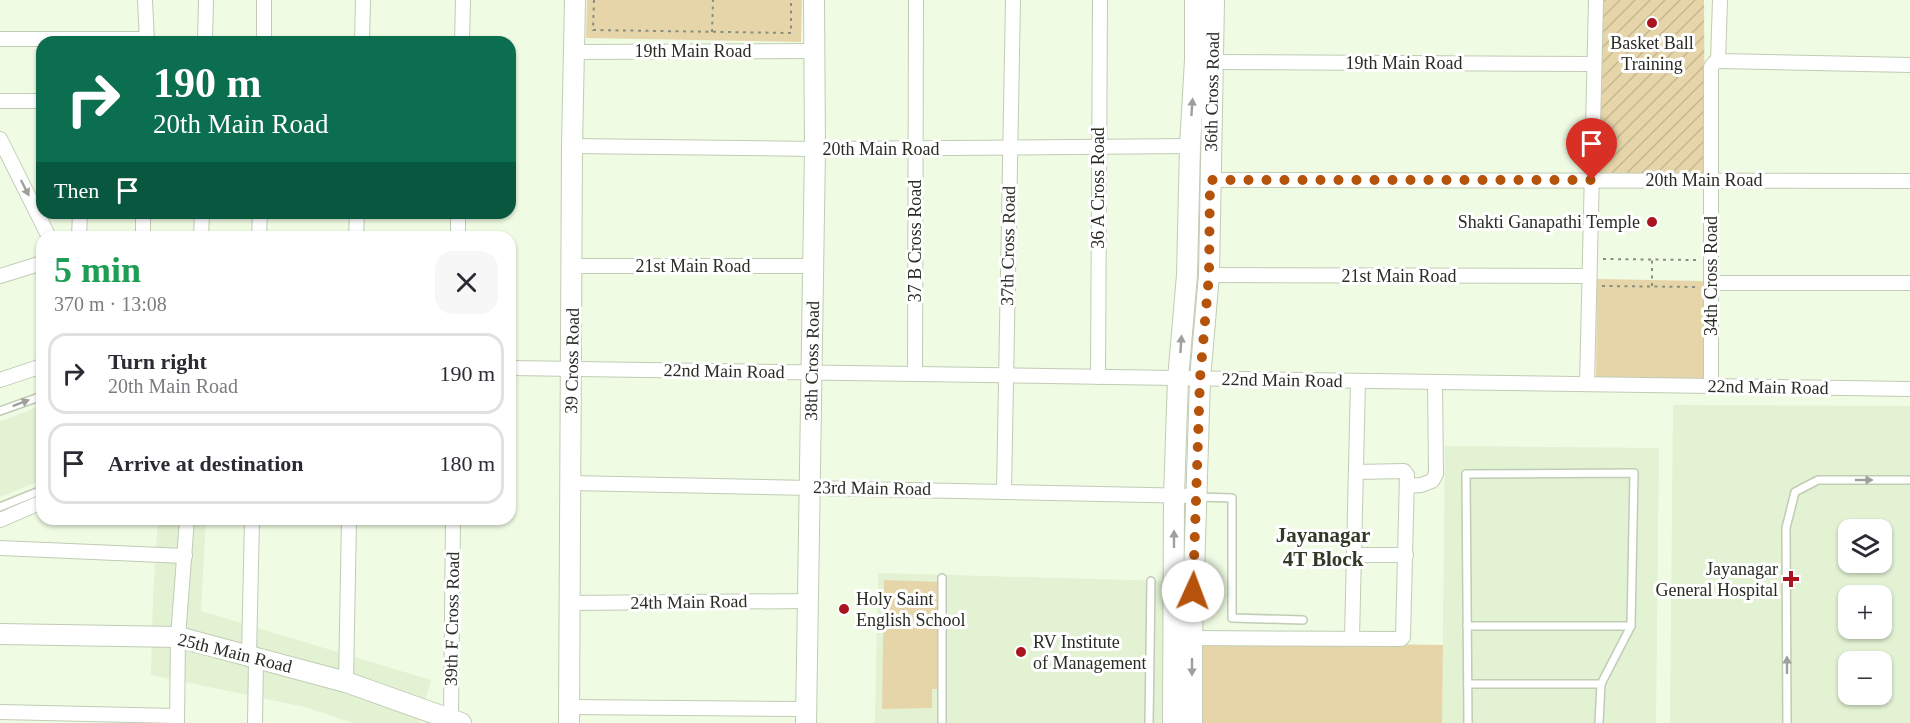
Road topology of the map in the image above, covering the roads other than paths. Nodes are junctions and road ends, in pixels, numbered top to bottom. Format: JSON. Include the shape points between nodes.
{"nodes":[{"id":1,"x":145,"y":0,"type":"edge"},
{"id":2,"x":206,"y":0,"type":"edge"},
{"id":3,"x":264,"y":0,"type":"edge"},
{"id":4,"x":363,"y":0,"type":"edge"},
{"id":5,"x":463,"y":0,"type":"edge"},
{"id":6,"x":575,"y":0,"type":"edge"},
{"id":7,"x":814,"y":0,"type":"edge"},
{"id":8,"x":916,"y":0,"type":"edge"},
{"id":9,"x":1013,"y":0,"type":"edge"},
{"id":10,"x":1100,"y":0,"type":"edge"},
{"id":11,"x":1195,"y":0,"type":"edge"},
{"id":12,"x":1214,"y":0,"type":"edge"},
{"id":13,"x":1596,"y":0,"type":"edge"},
{"id":14,"x":1720,"y":0,"type":"edge"},
{"id":15,"x":147,"y":36,"type":"edge"},
{"id":16,"x":205,"y":36,"type":"edge"},
{"id":17,"x":264,"y":36,"type":"edge"},
{"id":18,"x":362,"y":36,"type":"edge"},
{"id":19,"x":462,"y":36,"type":"edge"},
{"id":20,"x":0,"y":39,"type":"edge"},
{"id":21,"x":36,"y":39,"type":"edge"},
{"id":22,"x":813,"y":51,"type":"junction"},
{"id":23,"x":574,"y":52,"type":"junction"},
{"id":24,"x":1718,"y":61,"type":"junction"},
{"id":25,"x":1213,"y":62,"type":"junction"},
{"id":26,"x":1594,"y":64,"type":"junction"},
{"id":27,"x":1910,"y":65,"type":"edge"},
{"id":28,"x":0,"y":101,"type":"edge"},
{"id":29,"x":36,"y":101,"type":"edge"},
{"id":30,"x":0,"y":139,"type":"edge"},
{"id":31,"x":572,"y":146,"type":"junction"},
{"id":32,"x":1190,"y":146,"type":"junction"},
{"id":33,"x":1009,"y":148,"type":"junction"},
{"id":34,"x":1098,"y":148,"type":"junction"},
{"id":35,"x":815,"y":149,"type":"junction"},
{"id":36,"x":915,"y":149,"type":"junction"},
{"id":37,"x":1210,"y":180,"type":"junction"},
{"id":38,"x":1592,"y":180,"type":"junction"},
{"id":39,"x":1712,"y":180,"type":"junction"},
{"id":40,"x":1910,"y":182,"type":"edge"},
{"id":41,"x":36,"y":211,"type":"edge"},
{"id":42,"x":36,"y":265,"type":"edge"},
{"id":43,"x":573,"y":266,"type":"junction"},
{"id":44,"x":813,"y":266,"type":"junction"},
{"id":45,"x":1209,"y":275,"type":"junction"},
{"id":46,"x":0,"y":276,"type":"edge"},
{"id":47,"x":1595,"y":281,"type":"junction"},
{"id":48,"x":1910,"y":283,"type":"edge"},
{"id":49,"x":1705,"y":285,"type":"junction"},
{"id":50,"x":36,"y":368,"type":"edge"},
{"id":51,"x":516,"y":368,"type":"edge"},
{"id":52,"x":572,"y":369,"type":"junction"},
{"id":53,"x":811,"y":373,"type":"junction"},
{"id":54,"x":915,"y":374,"type":"junction"},
{"id":55,"x":1006,"y":375,"type":"junction"},
{"id":56,"x":1098,"y":377,"type":"junction"},
{"id":57,"x":1200,"y":379,"type":"junction"},
{"id":58,"x":0,"y":380,"type":"edge"},
{"id":59,"x":1178,"y":380,"type":"junction"},
{"id":60,"x":1358,"y":381,"type":"junction"},
{"id":61,"x":1435,"y":382,"type":"junction"},
{"id":62,"x":1587,"y":384,"type":"junction"},
{"id":63,"x":1711,"y":386,"type":"junction"},
{"id":64,"x":1910,"y":389,"type":"edge"},
{"id":65,"x":36,"y":398,"type":"edge"},
{"id":66,"x":0,"y":411,"type":"edge"},
{"id":67,"x":1358,"y":471,"type":"junction"},
{"id":68,"x":1910,"y":480,"type":"edge"},
{"id":69,"x":571,"y":483,"type":"junction"},
{"id":70,"x":1407,"y":486,"type":"junction"},
{"id":71,"x":810,"y":487,"type":"junction"},
{"id":72,"x":1004,"y":492,"type":"junction"},
{"id":73,"x":36,"y":493,"type":"edge"},
{"id":74,"x":1174,"y":496,"type":"junction"},
{"id":75,"x":1196,"y":496,"type":"junction"},
{"id":76,"x":36,"y":504,"type":"edge"},
{"id":77,"x":3,"y":512,"type":"edge"},
{"id":78,"x":187,"y":525,"type":"edge"},
{"id":79,"x":252,"y":525,"type":"edge"},
{"id":80,"x":349,"y":525,"type":"edge"},
{"id":81,"x":453,"y":525,"type":"edge"},
{"id":82,"x":0,"y":548,"type":"edge"},
{"id":83,"x":1355,"y":555,"type":"junction"},
{"id":84,"x":1406,"y":555,"type":"junction"},
{"id":85,"x":184,"y":556,"type":"junction"},
{"id":86,"x":942,"y":578,"type":"dead end"},
{"id":87,"x":1151,"y":581,"type":"dead end"},
{"id":88,"x":808,"y":601,"type":"junction"},
{"id":89,"x":570,"y":603,"type":"junction"},
{"id":90,"x":1303,"y":620,"type":"dead end"},
{"id":91,"x":1467,"y":626,"type":"junction"},
{"id":92,"x":1631,"y":626,"type":"junction"},
{"id":93,"x":0,"y":634,"type":"edge"},
{"id":94,"x":178,"y":637,"type":"junction"},
{"id":95,"x":1182,"y":638,"type":"junction"},
{"id":96,"x":1352,"y":639,"type":"junction"},
{"id":97,"x":252,"y":658,"type":"junction"},
{"id":98,"x":346,"y":682,"type":"junction"},
{"id":99,"x":1468,"y":684,"type":"junction"},
{"id":100,"x":1601,"y":684,"type":"junction"},
{"id":101,"x":0,"y":712,"type":"edge"},
{"id":102,"x":569,"y":715,"type":"edge"},
{"id":103,"x":806,"y":716,"type":"edge"},
{"id":104,"x":177,"y":720,"type":"edge"},
{"id":105,"x":455,"y":721,"type":"edge"},
{"id":106,"x":255,"y":723,"type":"edge"},
{"id":107,"x":942,"y":723,"type":"edge"},
{"id":108,"x":1149,"y":723,"type":"edge"},
{"id":109,"x":1173,"y":723,"type":"edge"},
{"id":110,"x":1192,"y":723,"type":"edge"},
{"id":111,"x":1468,"y":723,"type":"edge"},
{"id":112,"x":1599,"y":723,"type":"edge"},
{"id":113,"x":1787,"y":723,"type":"edge"}],
"edges":[{"from":1,"to":15,"type":"street"},
{"from":2,"to":16,"type":"street"},
{"from":3,"to":17,"type":"street"},
{"from":4,"to":18,"type":"street"},
{"from":5,"to":19,"type":"street"},
{"from":6,"to":23,"type":"street","name":"39 Cross Road"},
{"from":7,"to":22,"type":"street","name":"38th Cross Road"},
{"from":8,"to":36,"type":"street","name":"37 B Cross Road"},
{"from":9,"to":33,"type":"street","name":"37th Cross Road"},
{"from":10,"to":34,"type":"street","name":"36 A Cross Road"},
{"from":32,"to":11,"type":"street","name":"36th Cross Road","one_way":true},
{"from":12,"to":25,"type":"street","name":"36th Cross Road"},
{"from":13,"to":26,"type":"street"},
{"from":14,"to":24,"type":"street","name":"34th Cross Road"},
{"from":20,"to":21,"type":"street"},
{"from":22,"to":23,"type":"street","name":"19th Main Road"},
{"from":22,"to":35,"type":"street","name":"38th Cross Road"},
{"from":23,"to":31,"type":"street","name":"39 Cross Road"},
{"from":24,"to":27,"type":"street"},
{"from":24,"to":39,"type":"street","name":"34th Cross Road","via":[[1711,68]]},
{"from":25,"to":26,"type":"street","name":"19th Main Road"},
{"from":25,"to":37,"type":"street","name":"36th Cross Road"},
{"from":26,"to":38,"type":"street"},
{"from":28,"to":29,"type":"street"},
{"from":30,"to":41,"type":"street","one_way":true},
{"from":31,"to":35,"type":"street","name":"20th Main Road"},
{"from":31,"to":43,"type":"street","name":"39 Cross Road"},
{"from":32,"to":34,"type":"street","name":"20th Main Road"},
{"from":59,"to":32,"type":"street","name":"36th Cross Road","one_way":true},
{"from":33,"to":34,"type":"street","name":"20th Main Road"},
{"from":33,"to":36,"type":"street","name":"20th Main Road"},
{"from":33,"to":55,"type":"street","name":"37th Cross Road"},
{"from":34,"to":56,"type":"street","name":"36 A Cross Road"},
{"from":35,"to":36,"type":"street","name":"20th Main Road"},
{"from":35,"to":44,"type":"street","name":"38th Cross Road"},
{"from":36,"to":54,"type":"street","name":"37 B Cross Road"},
{"from":37,"to":38,"type":"street","name":"20th Main Road"},
{"from":37,"to":45,"type":"street","name":"36th Cross Road"},
{"from":38,"to":39,"type":"street","name":"20th Main Road"},
{"from":38,"to":47,"type":"street","via":[[1590,258]]},
{"from":39,"to":40,"type":"street","name":"20th Main Road"},
{"from":39,"to":49,"type":"street","name":"34th Cross Road","via":[[1712,261]]},
{"from":42,"to":46,"type":"street"},
{"from":43,"to":44,"type":"street","name":"21st Main Road"},
{"from":43,"to":52,"type":"street","name":"39 Cross Road"},
{"from":44,"to":53,"type":"street","name":"38th Cross Road"},
{"from":45,"to":47,"type":"street","name":"21st Main Road"},
{"from":45,"to":57,"type":"street","name":"36th Cross Road"},
{"from":47,"to":62,"type":"street"},
{"from":48,"to":49,"type":"street"},
{"from":49,"to":63,"type":"street","name":"34th Cross Road"},
{"from":50,"to":58,"type":"street"},
{"from":51,"to":52,"type":"street","name":"22nd Main Road"},
{"from":52,"to":53,"type":"street","name":"22nd Main Road"},
{"from":52,"to":69,"type":"street","name":"39 Cross Road"},
{"from":53,"to":54,"type":"street","name":"22nd Main Road"},
{"from":53,"to":71,"type":"street","name":"38th Cross Road"},
{"from":54,"to":55,"type":"street","name":"22nd Main Road"},
{"from":55,"to":56,"type":"street","name":"22nd Main Road"},
{"from":55,"to":72,"type":"street","name":"37th Cross Road"},
{"from":56,"to":59,"type":"street","name":"22nd Main Road"},
{"from":57,"to":59,"type":"street","name":"22nd Main Road"},
{"from":57,"to":60,"type":"street","name":"22nd Main Road"},
{"from":57,"to":75,"type":"street","name":"36th Cross Road"},
{"from":59,"to":74,"type":"street","name":"36th Cross Road"},
{"from":60,"to":61,"type":"street","name":"22nd Main Road"},
{"from":60,"to":67,"type":"street"},
{"from":61,"to":62,"type":"street","name":"22nd Main Road"},
{"from":61,"to":70,"type":"street","via":[[1436,474],[1432,481]]},
{"from":62,"to":63,"type":"street","name":"22nd Main Road"},
{"from":63,"to":64,"type":"street","name":"22nd Main Road"},
{"from":66,"to":65,"type":"lane","one_way":true},
{"from":67,"to":70,"type":"street","via":[[1404,471]]},
{"from":67,"to":83,"type":"street"},
{"from":113,"to":68,"type":"lane","one_way":true,"via":[[1786,528],[1795,492],[1818,480]]},
{"from":69,"to":71,"type":"street","name":"23rd Main Road"},
{"from":69,"to":89,"type":"street","name":"39 Cross Road"},
{"from":70,"to":84,"type":"street"},
{"from":71,"to":72,"type":"street","name":"23rd Main Road"},
{"from":71,"to":88,"type":"street","name":"38th Cross Road"},
{"from":72,"to":74,"type":"street","name":"23rd Main Road"},
{"from":73,"to":77,"type":"lane"},
{"from":74,"to":75,"type":"street","name":"23rd Main Road"},
{"from":95,"to":74,"type":"street","name":"36th Cross Road","one_way":true},
{"from":75,"to":90,"type":"lane","via":[[1232,498],[1232,618]]},
{"from":75,"to":95,"type":"street","name":"36th Cross Road"},
{"from":76,"to":77,"type":"street"},
{"from":78,"to":85,"type":"street"},
{"from":79,"to":97,"type":"street"},
{"from":80,"to":98,"type":"street"},
{"from":81,"to":105,"type":"street","name":"39th F Cross Road"},
{"from":82,"to":85,"type":"street"},
{"from":83,"to":84,"type":"street"},
{"from":83,"to":96,"type":"street"},
{"from":84,"to":96,"type":"street","via":[[1403,637]]},
{"from":85,"to":94,"type":"street"},
{"from":86,"to":107,"type":"lane"},
{"from":87,"to":108,"type":"lane"},
{"from":88,"to":89,"type":"street","name":"24th Main Road"},
{"from":88,"to":103,"type":"street","name":"38th Cross Road"},
{"from":89,"to":102,"type":"street","name":"39 Cross Road"},
{"from":91,"to":92,"type":"lane"},
{"from":91,"to":92,"type":"lane","via":[[1466,474],[1634,473]]},
{"from":91,"to":99,"type":"lane"},
{"from":92,"to":100,"type":"lane"},
{"from":93,"to":94,"type":"street","name":"25th Main Road"},
{"from":94,"to":97,"type":"street","name":"25th Main Road"},
{"from":94,"to":104,"type":"street"},
{"from":95,"to":96,"type":"street"},
{"from":95,"to":109,"type":"street","name":"36th Cross Road"},
{"from":95,"to":110,"type":"street","name":"36th Cross Road","one_way":true},
{"from":97,"to":98,"type":"street","name":"25th Main Road"},
{"from":97,"to":106,"type":"street"},
{"from":98,"to":105,"type":"street","name":"25th Main Road"},
{"from":99,"to":100,"type":"lane"},
{"from":99,"to":111,"type":"lane"},
{"from":100,"to":112,"type":"lane"},
{"from":101,"to":104,"type":"street"},
{"from":102,"to":103,"type":"street"}]}
